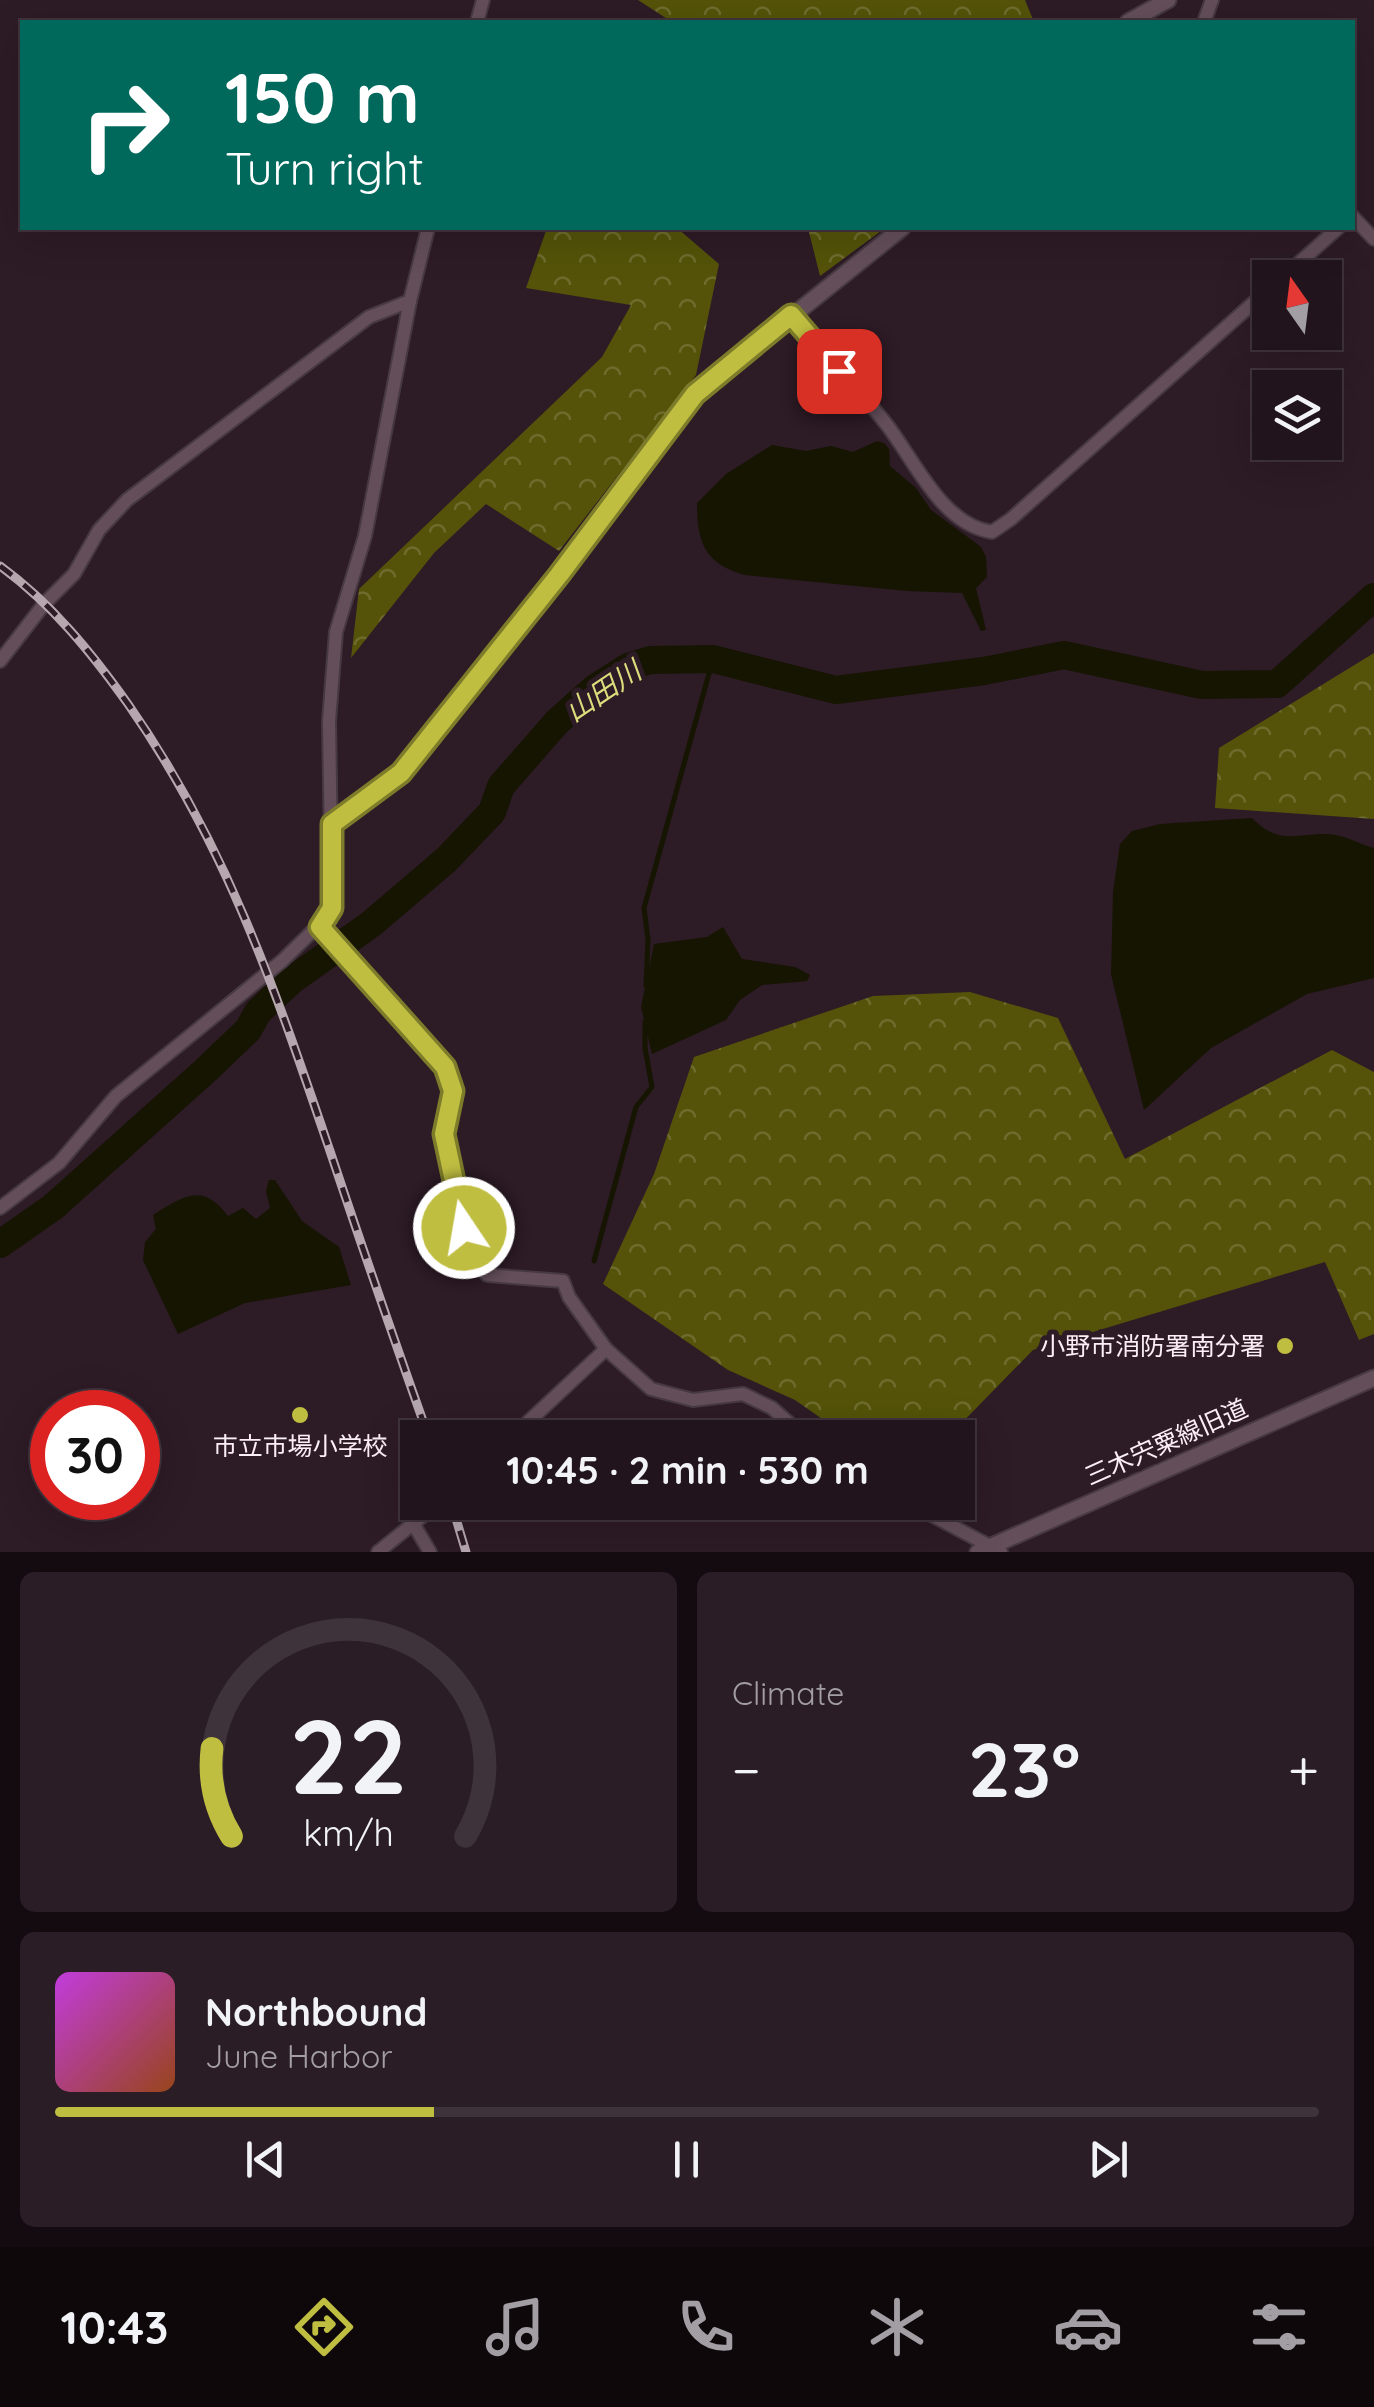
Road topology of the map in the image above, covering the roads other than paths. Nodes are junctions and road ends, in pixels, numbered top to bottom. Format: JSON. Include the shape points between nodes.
{"nodes":[{"id":1,"x":1168,"y":0,"type":"edge"},
{"id":2,"x":1132,"y":20,"type":"edge"},
{"id":3,"x":1355,"y":219,"type":"edge"},
{"id":4,"x":428,"y":230,"type":"edge"},
{"id":5,"x":899,"y":230,"type":"edge"},
{"id":6,"x":1336,"y":230,"type":"edge"},
{"id":7,"x":1374,"y":240,"type":"edge"},
{"id":8,"x":1302,"y":260,"type":"edge"},
{"id":9,"x":410,"y":301,"type":"junction"},
{"id":10,"x":1252,"y":304,"type":"edge"},
{"id":11,"x":791,"y":315,"type":"junction"},
{"id":12,"x":0,"y":661,"type":"edge"},
{"id":13,"x":332,"y":824,"type":"junction"},
{"id":14,"x":320,"y":927,"type":"junction"},
{"id":15,"x":0,"y":1208,"type":"edge"},
{"id":16,"x":606,"y":1349,"type":"junction"},
{"id":17,"x":1374,"y":1378,"type":"edge"},
{"id":18,"x":531,"y":1420,"type":"edge"},
{"id":19,"x":786,"y":1420,"type":"edge"},
{"id":20,"x":420,"y":1520,"type":"edge"},
{"id":21,"x":938,"y":1520,"type":"edge"},
{"id":22,"x":414,"y":1526,"type":"junction"},
{"id":23,"x":990,"y":1550,"type":"edge"},
{"id":24,"x":378,"y":1552,"type":"edge"},
{"id":25,"x":430,"y":1552,"type":"edge"}],
"edges":[{"from":1,"to":2,"type":"street"},
{"from":3,"to":7,"type":"street"},
{"from":4,"to":9,"type":"street"},
{"from":5,"to":11,"type":"street"},
{"from":6,"to":8,"type":"street"},
{"from":9,"to":12,"type":"street","via":[[368,317],[127,500]]},
{"from":9,"to":13,"type":"street","via":[[364,536],[336,632],[329,721]]},
{"from":10,"to":11,"type":"street","via":[[992,532],[976,530],[929,489],[888,427]]},
{"from":11,"to":13,"type":"street","via":[[695,394],[401,773]]},
{"from":13,"to":14,"type":"street","via":[[332,908]]},
{"from":14,"to":15,"type":"street","via":[[116,1096],[58,1163]]},
{"from":14,"to":16,"type":"street","via":[[445,1067],[453,1091],[444,1134],[468,1250],[487,1275],[564,1281]]},
{"from":16,"to":18,"type":"street"},
{"from":16,"to":19,"type":"street","via":[[651,1389],[694,1400],[743,1394]]},
{"from":17,"to":23,"type":"street","name":"三木宍粟線旧道"},
{"from":20,"to":22,"type":"street"},
{"from":21,"to":23,"type":"street"},
{"from":22,"to":24,"type":"street"},
{"from":22,"to":25,"type":"street"}]}
